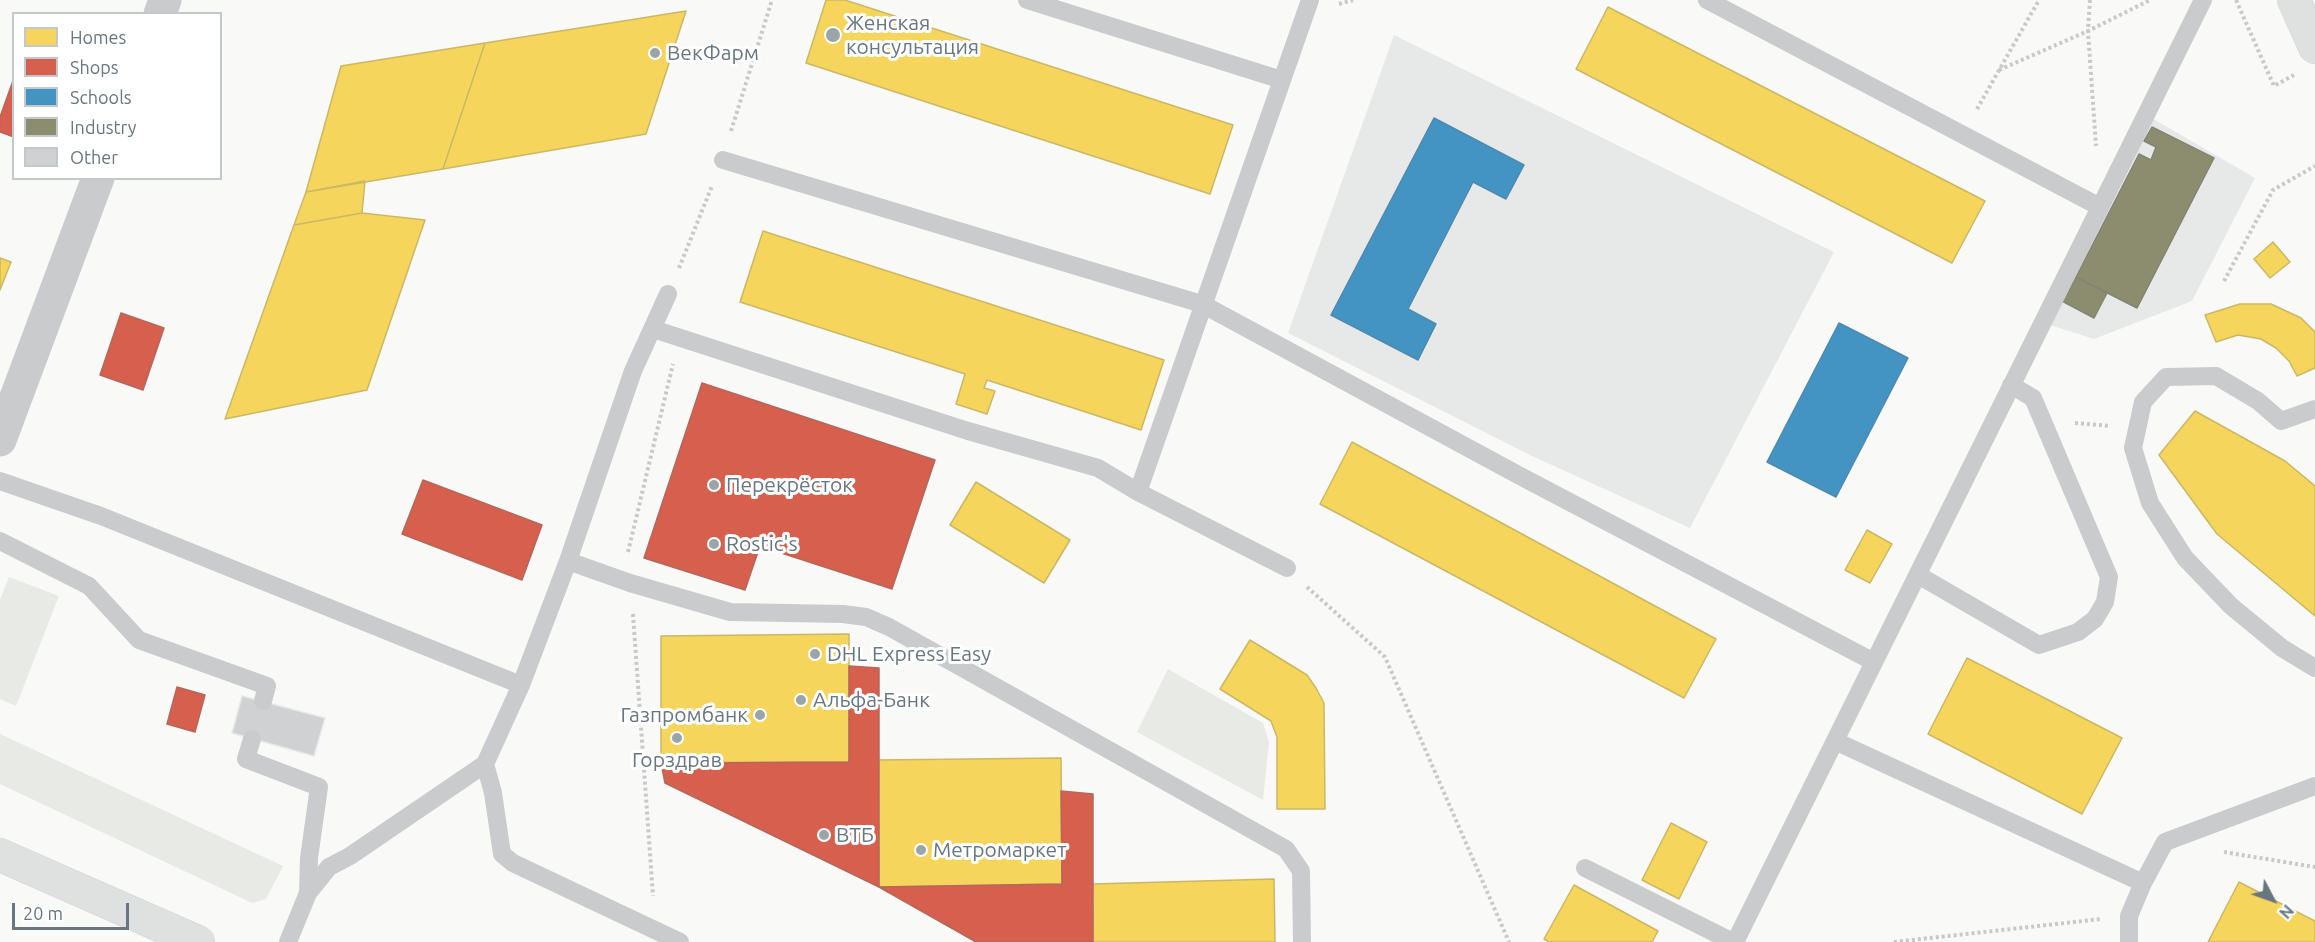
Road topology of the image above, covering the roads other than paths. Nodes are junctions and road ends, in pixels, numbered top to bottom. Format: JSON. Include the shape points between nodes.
{"nodes":[{"id":1,"x":1027,"y":0,"type":"edge"},
{"id":2,"x":1310,"y":0,"type":"edge"},
{"id":3,"x":1707,"y":0,"type":"edge"},
{"id":4,"x":2203,"y":0,"type":"edge"},
{"id":5,"x":2294,"y":0,"type":"edge"},
{"id":6,"x":2307,"y":60,"type":"edge"},
{"id":7,"x":1282,"y":80,"type":"junction"},
{"id":8,"x":723,"y":160,"type":"dead end"},
{"id":9,"x":97,"y":180,"type":"edge"},
{"id":10,"x":2100,"y":207,"type":"junction"},
{"id":11,"x":668,"y":294,"type":"dead end"},
{"id":12,"x":1202,"y":304,"type":"junction"},
{"id":13,"x":653,"y":329,"type":"junction"},
{"id":14,"x":2011,"y":385,"type":"junction"},
{"id":15,"x":2315,"y":409,"type":"edge"},
{"id":16,"x":0,"y":441,"type":"edge"},
{"id":17,"x":0,"y":481,"type":"edge"},
{"id":18,"x":1138,"y":492,"type":"junction"},
{"id":19,"x":0,"y":541,"type":"edge"},
{"id":20,"x":568,"y":561,"type":"junction"},
{"id":21,"x":1287,"y":568,"type":"road end"},
{"id":22,"x":1918,"y":575,"type":"junction"},
{"id":23,"x":1874,"y":662,"type":"junction"},
{"id":24,"x":2315,"y":668,"type":"edge"},
{"id":25,"x":521,"y":685,"type":"junction"},
{"id":26,"x":263,"y":701,"type":"dead end"},
{"id":27,"x":252,"y":739,"type":"dead end"},
{"id":28,"x":1835,"y":741,"type":"junction"},
{"id":29,"x":485,"y":764,"type":"junction"},
{"id":30,"x":2315,"y":786,"type":"edge"},
{"id":31,"x":0,"y":855,"type":"edge"},
{"id":32,"x":1585,"y":868,"type":"dead end"},
{"id":33,"x":2143,"y":883,"type":"junction"},
{"id":34,"x":308,"y":893,"type":"junction"},
{"id":35,"x":198,"y":942,"type":"edge"},
{"id":36,"x":288,"y":942,"type":"edge"},
{"id":37,"x":680,"y":942,"type":"edge"},
{"id":38,"x":1302,"y":942,"type":"edge"},
{"id":39,"x":1734,"y":942,"type":"edge"},
{"id":40,"x":2129,"y":942,"type":"edge"}],
"edges":[{"from":1,"to":7,"type":"lane"},
{"from":2,"to":7,"type":"lane"},
{"from":3,"to":10,"type":"lane"},
{"from":4,"to":10,"type":"lane"},
{"from":5,"to":6,"type":"main road"},
{"from":7,"to":12,"type":"lane"},
{"from":8,"to":12,"type":"lane"},
{"from":9,"to":16,"type":"street"},
{"from":10,"to":14,"type":"lane"},
{"from":11,"to":13,"type":"lane"},
{"from":12,"to":18,"type":"lane"},
{"from":12,"to":23,"type":"lane"},
{"from":13,"to":18,"type":"lane","via":[[968,431],[1098,468]]},
{"from":13,"to":20,"type":"lane","via":[[633,371]]},
{"from":14,"to":22,"type":"lane"},
{"from":14,"to":22,"type":"lane","via":[[2033,398],[2045,425],[2109,577],[2105,602],[2095,619],[2078,632],[2039,645]]},
{"from":15,"to":24,"type":"lane","via":[[2281,421],[2258,401],[2216,376],[2166,376],[2143,402],[2133,448],[2150,503],[2185,558],[2231,606],[2282,648]]},
{"from":17,"to":25,"type":"lane","via":[[101,516]]},
{"from":18,"to":21,"type":"lane"},
{"from":19,"to":26,"type":"lane","via":[[89,586],[139,640],[267,686]]},
{"from":20,"to":25,"type":"lane"},
{"from":20,"to":38,"type":"lane","via":[[730,612],[843,614],[866,617],[889,627],[1286,849],[1301,871]]},
{"from":22,"to":23,"type":"lane"},
{"from":23,"to":28,"type":"lane"},
{"from":25,"to":29,"type":"lane"},
{"from":27,"to":34,"type":"lane","via":[[246,759],[319,787]]},
{"from":28,"to":33,"type":"lane"},
{"from":28,"to":39,"type":"lane"},
{"from":29,"to":34,"type":"lane","via":[[329,867]]},
{"from":29,"to":37,"type":"lane","via":[[502,854],[513,863]]},
{"from":30,"to":33,"type":"lane","via":[[2165,842]]},
{"from":31,"to":35,"type":"main road"},
{"from":32,"to":39,"type":"lane"},
{"from":33,"to":40,"type":"lane","via":[[2129,915]]},
{"from":34,"to":36,"type":"lane"}]}
